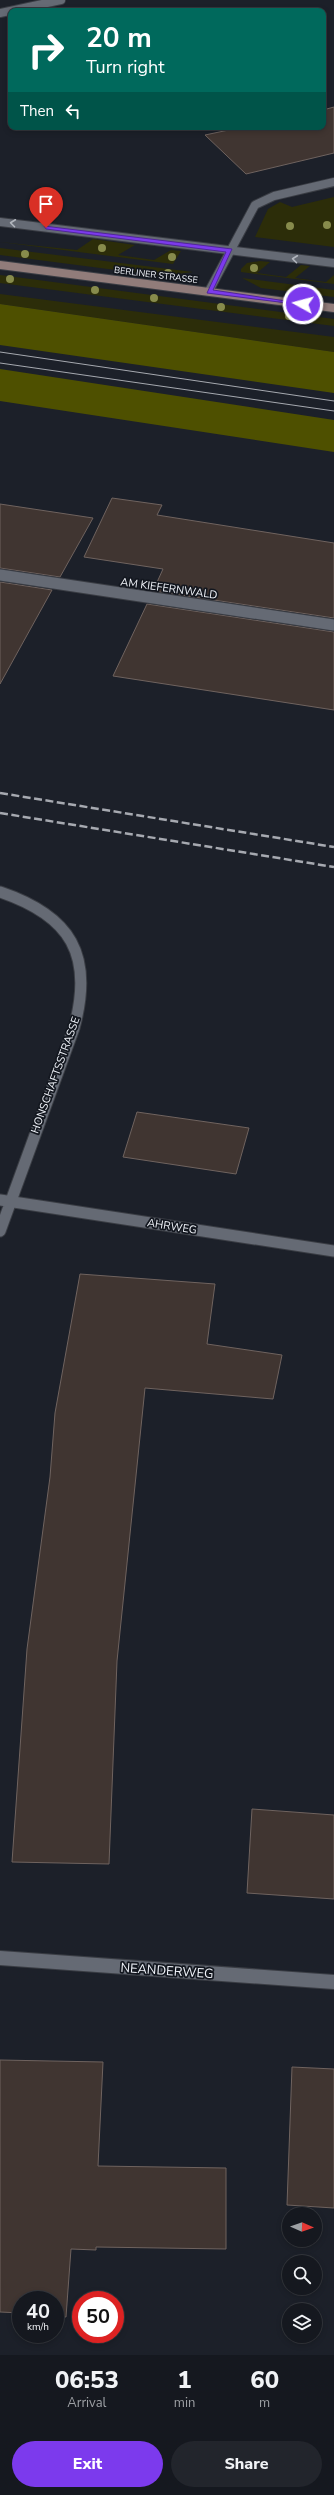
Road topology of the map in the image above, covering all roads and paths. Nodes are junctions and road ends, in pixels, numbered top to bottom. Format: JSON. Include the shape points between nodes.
{"nodes":[{"id":1,"x":61,"y":0,"type":"edge"},
{"id":2,"x":23,"y":8,"type":"edge"},
{"id":3,"x":334,"y":182,"type":"edge"},
{"id":4,"x":0,"y":222,"type":"edge"},
{"id":5,"x":230,"y":251,"type":"junction"},
{"id":6,"x":334,"y":263,"type":"edge"},
{"id":7,"x":0,"y":265,"type":"edge"},
{"id":8,"x":210,"y":291,"type":"junction"},
{"id":9,"x":334,"y":308,"type":"edge"},
{"id":10,"x":0,"y":575,"type":"edge"},
{"id":11,"x":334,"y":625,"type":"edge"},
{"id":12,"x":0,"y":892,"type":"edge"},
{"id":13,"x":5,"y":1201,"type":"edge"},
{"id":14,"x":0,"y":1231,"type":"edge"},
{"id":15,"x":334,"y":1250,"type":"edge"},
{"id":16,"x":0,"y":1958,"type":"edge"},
{"id":17,"x":334,"y":1982,"type":"edge"}],
"edges":[{"from":1,"to":2,"type":"street"},
{"from":3,"to":5,"type":"street","via":[[274,196],[255,205]]},
{"from":5,"to":4,"type":"street","one_way":true},
{"from":6,"to":5,"type":"street","one_way":true},
{"from":5,"to":8,"type":"street"},
{"from":7,"to":8,"type":"main road","name":"BERLINER STRASSE"},
{"from":8,"to":9,"type":"main road","name":"BERLINER STRASSE"},
{"from":10,"to":11,"type":"street","name":"AM KIEFERNWALD"},
{"from":12,"to":13,"type":"street","name":"HONSCHAFTSSTRASSE","via":[[38,907],[64,928],[81,959],[82,994],[74,1028]]},
{"from":13,"to":14,"type":"street","name":"HONSCHAFTSSTRASSE"},
{"from":13,"to":15,"type":"street","name":"AHRWEG"},
{"from":16,"to":17,"type":"street","name":"NEANDERWEG"}]}
